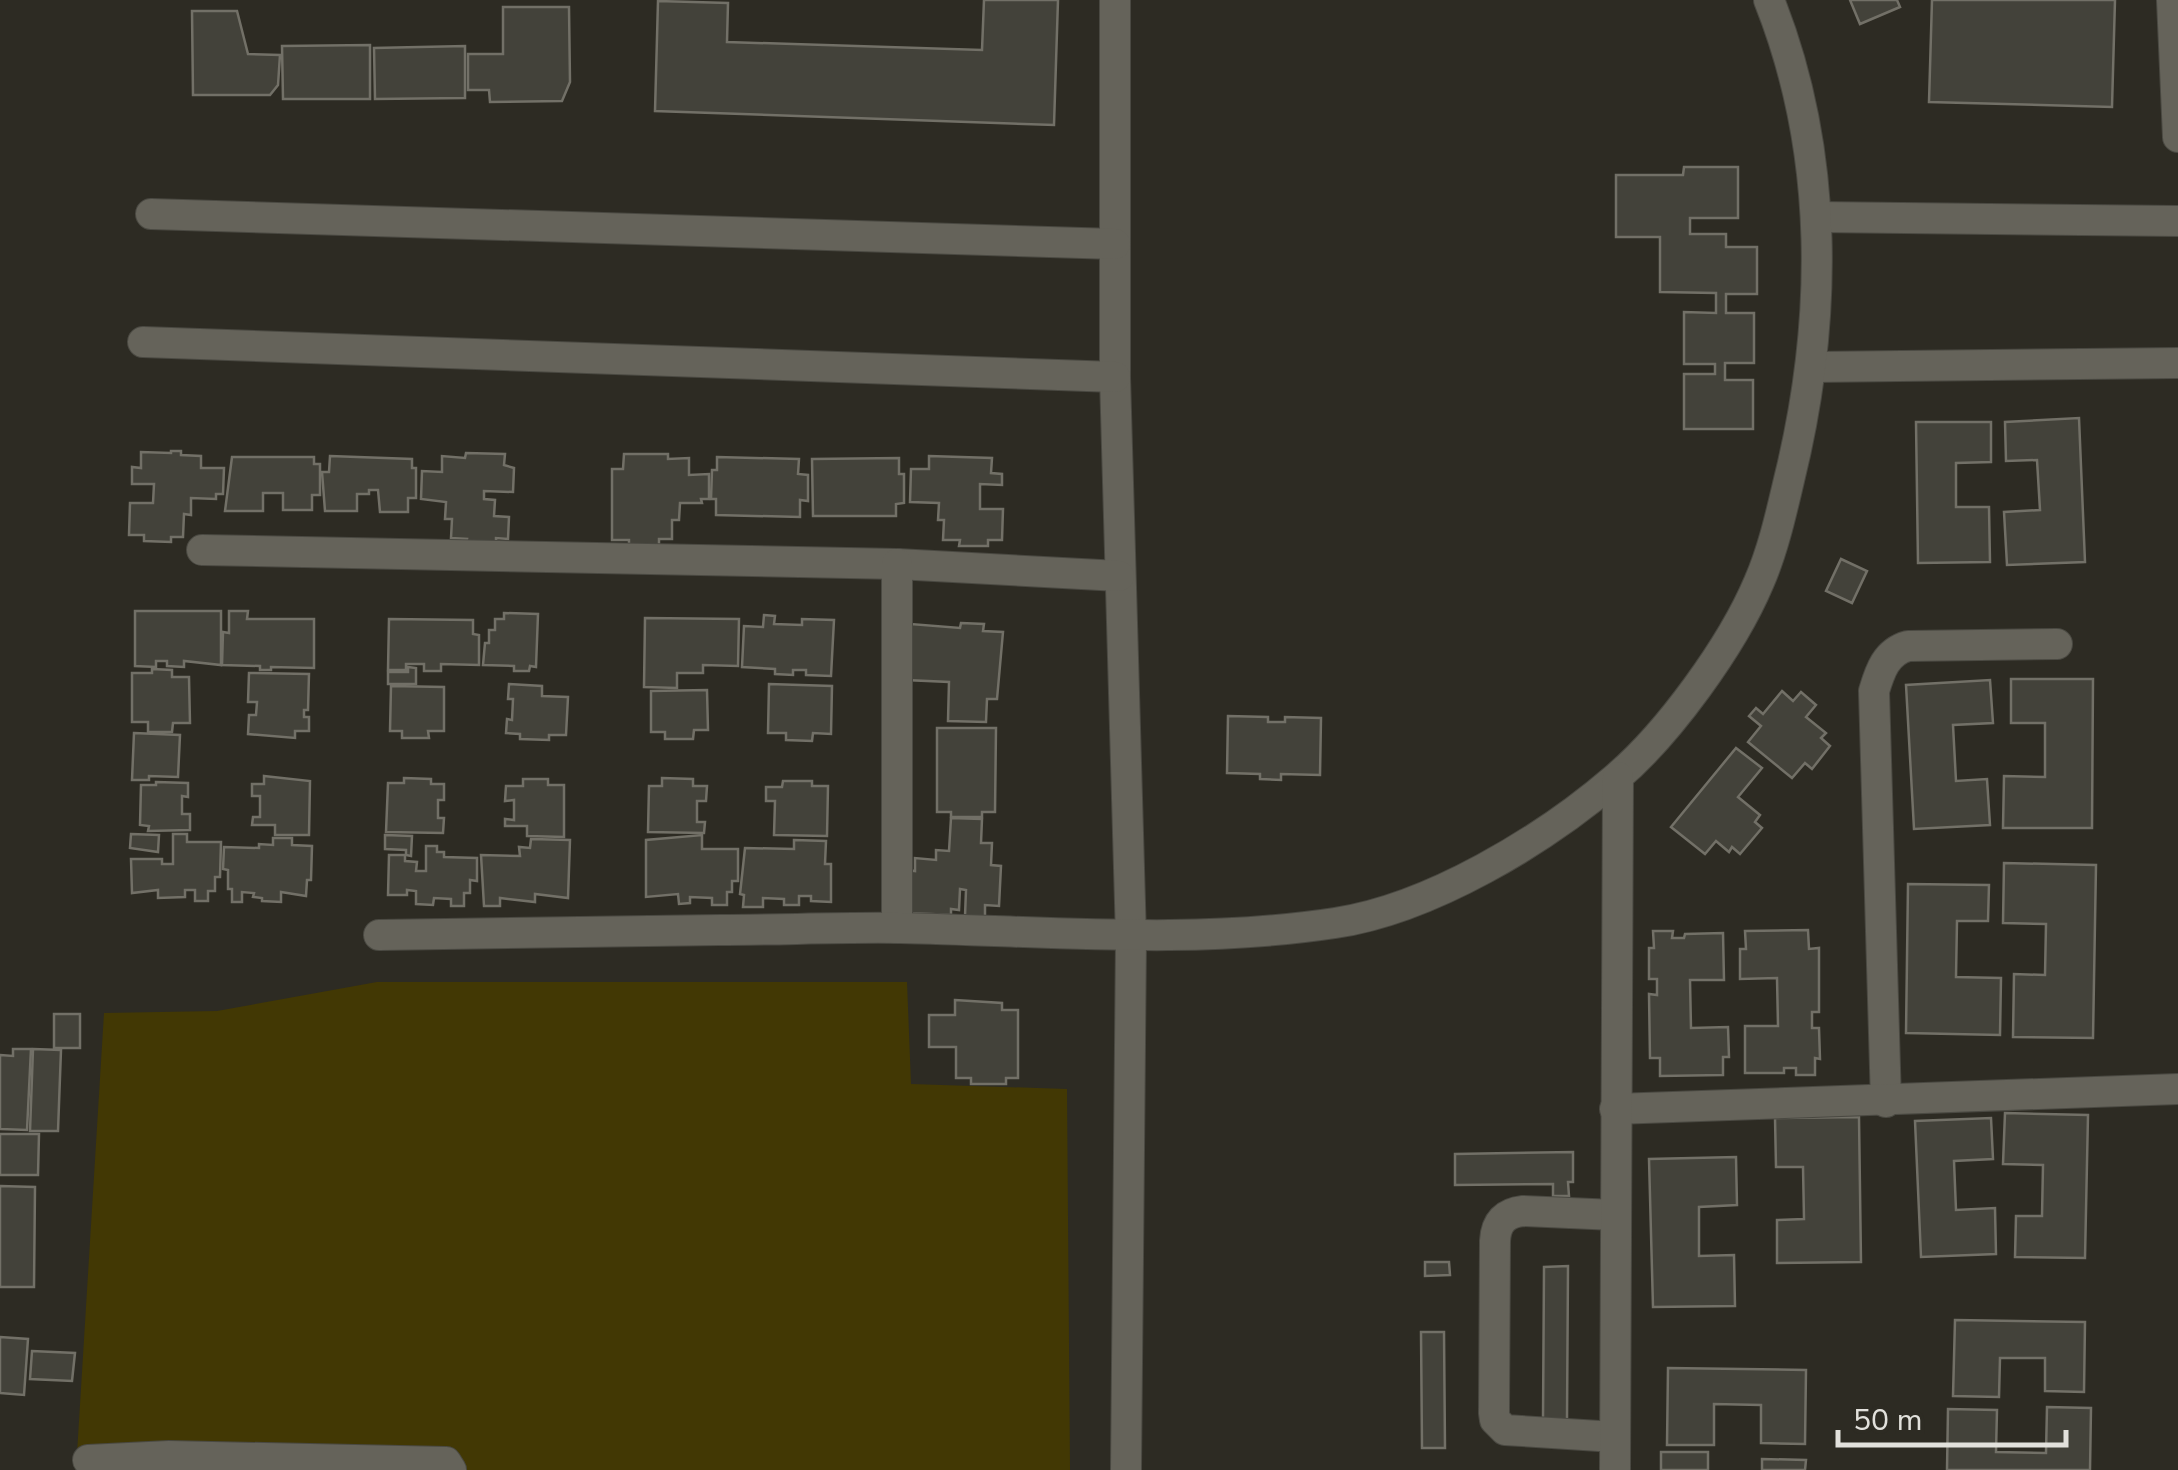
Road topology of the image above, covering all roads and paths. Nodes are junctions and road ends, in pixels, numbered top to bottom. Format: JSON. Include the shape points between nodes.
{"nodes":[{"id":1,"x":1115,"y":0,"type":"edge"},
{"id":2,"x":1769,"y":0,"type":"edge"},
{"id":3,"x":2172,"y":0,"type":"edge"},
{"id":4,"x":2178,"y":137,"type":"edge"},
{"id":5,"x":151,"y":214,"type":"dead end"},
{"id":6,"x":1816,"y":216,"type":"junction"},
{"id":7,"x":2178,"y":221,"type":"edge"},
{"id":8,"x":1115,"y":244,"type":"junction"},
{"id":9,"x":142,"y":342,"type":"dead end"},
{"id":10,"x":2178,"y":362,"type":"edge"},
{"id":11,"x":1812,"y":367,"type":"junction"},
{"id":12,"x":1116,"y":377,"type":"junction"},
{"id":13,"x":202,"y":550,"type":"dead end"},
{"id":14,"x":897,"y":564,"type":"junction"},
{"id":15,"x":1119,"y":576,"type":"junction"},
{"id":16,"x":2057,"y":644,"type":"dead end"},
{"id":17,"x":1618,"y":777,"type":"junction"},
{"id":18,"x":896,"y":928,"type":"junction"},
{"id":19,"x":379,"y":935,"type":"dead end"},
{"id":20,"x":1132,"y":938,"type":"junction"},
{"id":21,"x":2178,"y":1090,"type":"edge"},
{"id":22,"x":1886,"y":1102,"type":"junction"},
{"id":23,"x":1615,"y":1109,"type":"junction"},
{"id":24,"x":1615,"y":1215,"type":"junction"},
{"id":25,"x":1615,"y":1436,"type":"junction"},
{"id":26,"x":88,"y":1460,"type":"dead end"},
{"id":27,"x":169,"y":1463,"type":"edge"},
{"id":28,"x":450,"y":1470,"type":"edge"},
{"id":29,"x":1126,"y":1470,"type":"edge"},
{"id":30,"x":1615,"y":1470,"type":"edge"}],
"edges":[{"from":1,"to":8,"type":"street"},
{"from":2,"to":6,"type":"street","via":[[1802,99]]},
{"from":3,"to":4,"type":"street"},
{"from":5,"to":8,"type":"street"},
{"from":6,"to":7,"type":"street"},
{"from":6,"to":11,"type":"street"},
{"from":8,"to":12,"type":"street"},
{"from":9,"to":12,"type":"street"},
{"from":10,"to":11,"type":"street"},
{"from":11,"to":17,"type":"street","via":[[1760,581],[1688,700]]},
{"from":12,"to":15,"type":"street"},
{"from":13,"to":14,"type":"street"},
{"from":14,"to":15,"type":"street"},
{"from":14,"to":18,"type":"street"},
{"from":15,"to":20,"type":"street"},
{"from":16,"to":22,"type":"street","via":[[1908,646],[1893,652],[1880,674],[1874,691]]},
{"from":17,"to":20,"type":"street","via":[[1517,849],[1409,902],[1340,922]]},
{"from":17,"to":23,"type":"street"},
{"from":18,"to":19,"type":"street"},
{"from":18,"to":20,"type":"street"},
{"from":20,"to":29,"type":"street"},
{"from":21,"to":22,"type":"street"},
{"from":22,"to":23,"type":"street"},
{"from":23,"to":24,"type":"street"},
{"from":24,"to":25,"type":"street"},
{"from":24,"to":25,"type":"street","via":[[1524,1211],[1502,1218],[1495,1240],[1494,1394],[1495,1420],[1505,1430]]},
{"from":25,"to":30,"type":"street"},
{"from":26,"to":27,"type":"street"},
{"from":27,"to":28,"type":"street","via":[[446,1462]]}]}
